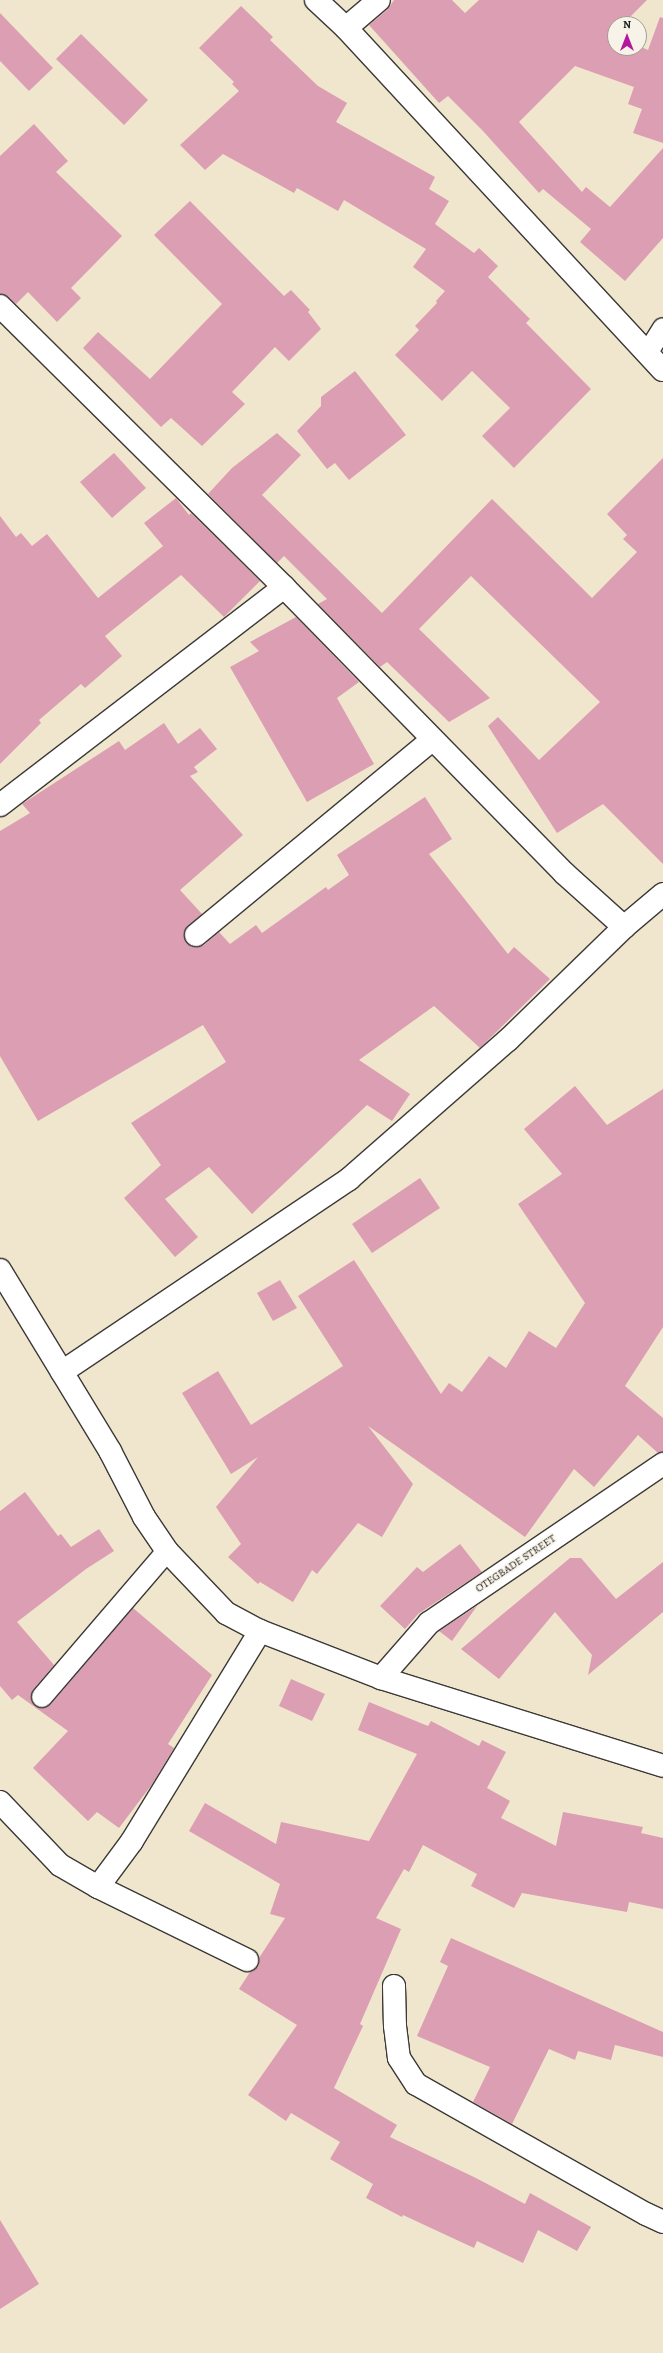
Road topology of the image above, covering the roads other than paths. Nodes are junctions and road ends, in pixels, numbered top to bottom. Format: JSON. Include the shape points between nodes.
{"nodes":[{"id":1,"x":316,"y":0,"type":"edge"},
{"id":2,"x":379,"y":0,"type":"edge"},
{"id":3,"x":346,"y":28,"type":"junction"},
{"id":4,"x":0,"y":306,"type":"edge"},
{"id":5,"x":663,"y":328,"type":"edge"},
{"id":6,"x":648,"y":352,"type":"junction"},
{"id":7,"x":663,"y":370,"type":"edge"},
{"id":8,"x":284,"y":587,"type":"junction"},
{"id":9,"x":432,"y":740,"type":"junction"},
{"id":10,"x":0,"y":805,"type":"edge"},
{"id":11,"x":663,"y":894,"type":"edge"},
{"id":12,"x":624,"y":927,"type":"junction"},
{"id":13,"x":196,"y":935,"type":"dead end"},
{"id":14,"x":0,"y":1270,"type":"edge"},
{"id":15,"x":62,"y":1372,"type":"junction"},
{"id":16,"x":663,"y":1464,"type":"edge"},
{"id":17,"x":167,"y":1551,"type":"junction"},
{"id":18,"x":260,"y":1631,"type":"junction"},
{"id":19,"x":381,"y":1678,"type":"junction"},
{"id":20,"x":42,"y":1697,"type":"dead end"},
{"id":21,"x":663,"y":1766,"type":"edge"},
{"id":22,"x":0,"y":1802,"type":"edge"},
{"id":23,"x":98,"y":1887,"type":"junction"},
{"id":24,"x":247,"y":1960,"type":"dead end"},
{"id":25,"x":394,"y":1986,"type":"dead end"},
{"id":26,"x":663,"y":2222,"type":"edge"}],
"edges":[{"from":1,"to":3,"type":"street"},
{"from":2,"to":3,"type":"street"},
{"from":3,"to":6,"type":"street"},
{"from":4,"to":8,"type":"street"},
{"from":5,"to":6,"type":"lane"},
{"from":6,"to":7,"type":"street"},
{"from":8,"to":9,"type":"street"},
{"from":8,"to":10,"type":"street"},
{"from":9,"to":12,"type":"street","via":[[564,873]]},
{"from":9,"to":13,"type":"street"},
{"from":11,"to":12,"type":"street"},
{"from":12,"to":15,"type":"street","via":[[508,1040],[349,1179]]},
{"from":14,"to":15,"type":"street"},
{"from":15,"to":17,"type":"street","via":[[110,1451],[144,1517]]},
{"from":16,"to":19,"type":"street","name":"OTEGBADE STREET","via":[[429,1623]]},
{"from":17,"to":18,"type":"street","via":[[226,1613]]},
{"from":17,"to":20,"type":"lane"},
{"from":18,"to":19,"type":"street"},
{"from":18,"to":23,"type":"street","via":[[132,1842]]},
{"from":19,"to":21,"type":"street"},
{"from":22,"to":23,"type":"street","via":[[60,1865]]},
{"from":23,"to":24,"type":"street"},
{"from":25,"to":26,"type":"street","via":[[399,2058],[416,2084]]}]}
